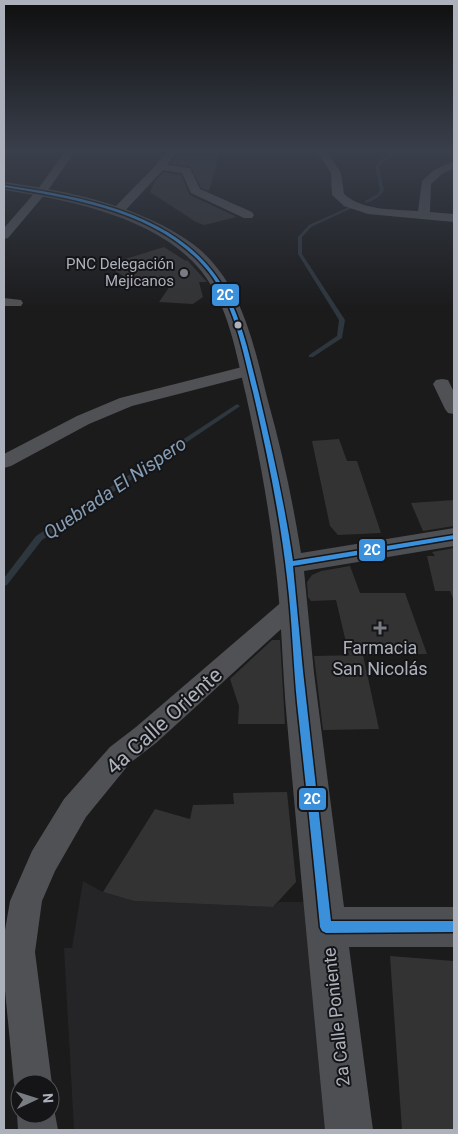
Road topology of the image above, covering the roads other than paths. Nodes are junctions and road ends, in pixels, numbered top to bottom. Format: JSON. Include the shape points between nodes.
{"nodes":[{"id":1,"x":32,"y":203,"type":"edge"},
{"id":2,"x":85,"y":203,"type":"edge"},
{"id":3,"x":126,"y":203,"type":"edge"},
{"id":4,"x":221,"y":203,"type":"edge"},
{"id":5,"x":347,"y":203,"type":"edge"},
{"id":6,"x":425,"y":203,"type":"edge"},
{"id":7,"x":117,"y":212,"type":"junction"},
{"id":8,"x":424,"y":214,"type":"junction"},
{"id":9,"x":248,"y":215,"type":"dead end"},
{"id":10,"x":454,"y":218,"type":"edge"},
{"id":11,"x":4,"y":235,"type":"edge"},
{"id":12,"x":250,"y":370,"type":"junction"},
{"id":13,"x":442,"y":384,"type":"dead end"},
{"id":14,"x":454,"y":409,"type":"edge"},
{"id":15,"x":4,"y":462,"type":"edge"},
{"id":16,"x":454,"y":538,"type":"edge"},
{"id":17,"x":290,"y":564,"type":"junction"},
{"id":18,"x":294,"y":605,"type":"junction"},
{"id":19,"x":326,"y":927,"type":"junction"},
{"id":20,"x":454,"y":927,"type":"edge"},
{"id":21,"x":32,"y":1074,"type":"edge"},
{"id":22,"x":349,"y":1130,"type":"edge"}],
"edges":[{"from":1,"to":11,"type":"street"},
{"from":2,"to":7,"type":"main road","name":"2a Calle Poniente"},
{"from":3,"to":7,"type":"street"},
{"from":4,"to":9,"type":"street"},
{"from":5,"to":8,"type":"street","via":[[368,210]]},
{"from":6,"to":8,"type":"street"},
{"from":7,"to":12,"type":"main road","name":"2a Calle Poniente","via":[[159,230],[184,245],[204,263],[234,313]]},
{"from":8,"to":10,"type":"street"},
{"from":12,"to":15,"type":"street","via":[[126,402],[83,420]]},
{"from":12,"to":17,"type":"main road","name":"2a Calle Poniente","via":[[277,479]]},
{"from":13,"to":14,"type":"street"},
{"from":16,"to":17,"type":"main road"},
{"from":17,"to":18,"type":"main road","name":"2a Calle Poniente"},
{"from":18,"to":19,"type":"main road","name":"2a Calle Poniente"},
{"from":18,"to":21,"type":"street","name":"4a Calle Oriente","via":[[120,755],[74,808],[43,862],[26,901],[18,952]]},
{"from":19,"to":20,"type":"main road"},
{"from":19,"to":22,"type":"main road","name":"2a Calle Poniente"}]}
